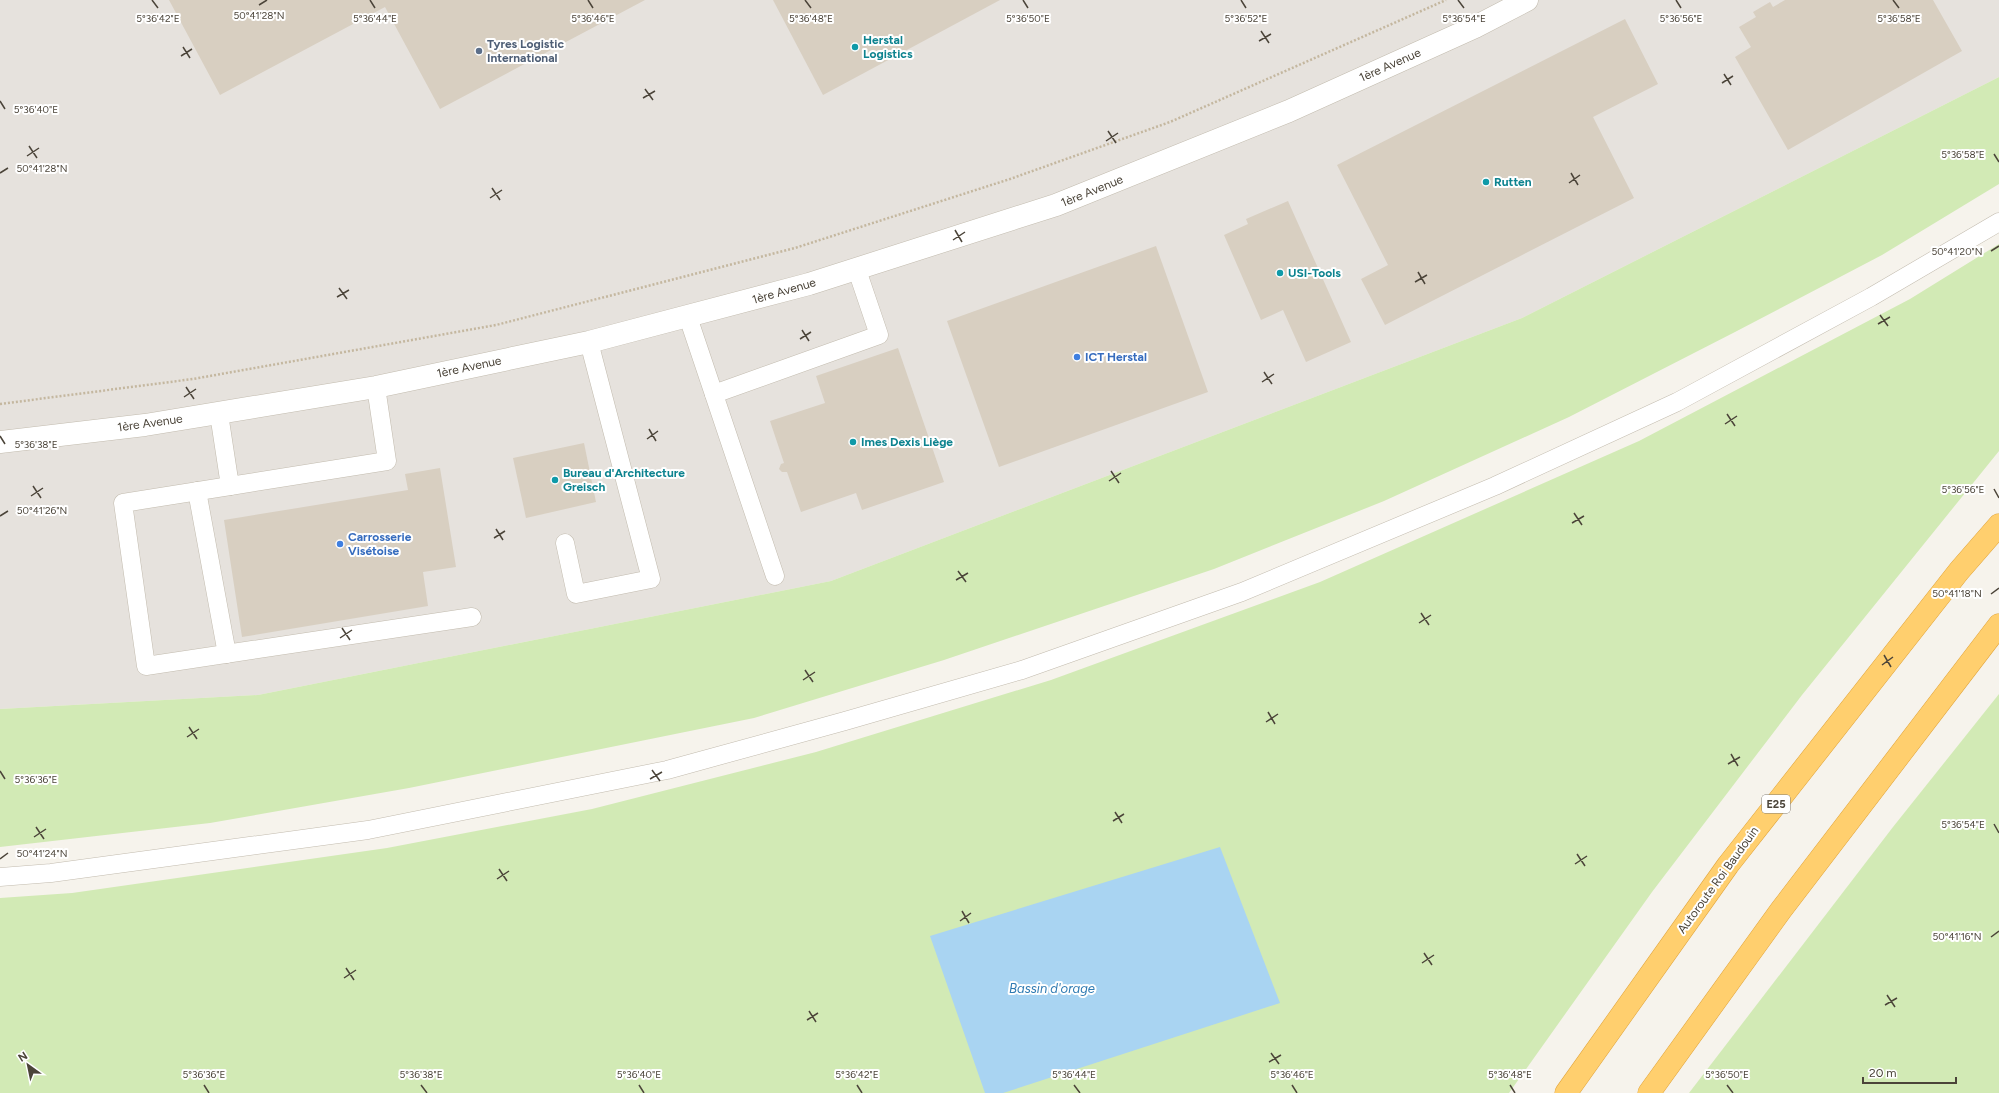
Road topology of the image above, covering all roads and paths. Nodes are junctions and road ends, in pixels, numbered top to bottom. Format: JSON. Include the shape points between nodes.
{"nodes":[{"id":1,"x":1446,"y":0,"type":"edge"},
{"id":2,"x":1527,"y":0,"type":"edge"},
{"id":3,"x":1999,"y":222,"type":"edge"},
{"id":4,"x":856,"y":270,"type":"junction"},
{"id":5,"x":688,"y":317,"type":"junction"},
{"id":6,"x":589,"y":342,"type":"junction"},
{"id":7,"x":376,"y":387,"type":"junction"},
{"id":8,"x":714,"y":394,"type":"junction"},
{"id":9,"x":0,"y":404,"type":"edge"},
{"id":10,"x":219,"y":414,"type":"junction"},
{"id":11,"x":0,"y":442,"type":"edge"},
{"id":12,"x":230,"y":486,"type":"junction"},
{"id":13,"x":197,"y":491,"type":"junction"},
{"id":14,"x":1999,"y":525,"type":"edge"},
{"id":15,"x":565,"y":543,"type":"dead end"},
{"id":16,"x":775,"y":576,"type":"dead end"},
{"id":17,"x":472,"y":616,"type":"dead end"},
{"id":18,"x":1999,"y":625,"type":"edge"},
{"id":19,"x":228,"y":654,"type":"junction"},
{"id":20,"x":0,"y":877,"type":"edge"},
{"id":21,"x":1566,"y":1093,"type":"edge"},
{"id":22,"x":1649,"y":1093,"type":"edge"}],
"edges":[{"from":1,"to":9,"type":"path","via":[[1170,122],[1010,179],[795,248],[496,325],[193,379]]},
{"from":2,"to":4,"type":"street","name":"1ère Avenue","via":[[1475,27],[1289,111],[1063,202]]},
{"from":3,"to":20,"type":"lane","via":[[1871,297],[1677,402],[1502,483],[1242,592],[1022,670],[667,770],[521,800],[368,830],[50,873]]},
{"from":4,"to":5,"type":"street","name":"1ère Avenue"},
{"from":4,"to":8,"type":"lane","via":[[879,334]]},
{"from":5,"to":6,"type":"street","name":"1ère Avenue"},
{"from":5,"to":8,"type":"lane"},
{"from":6,"to":7,"type":"street","name":"1ère Avenue"},
{"from":6,"to":15,"type":"lane","via":[[650,579],[576,594]]},
{"from":7,"to":10,"type":"street","name":"1ère Avenue"},
{"from":7,"to":12,"type":"lane","via":[[387,461]]},
{"from":8,"to":16,"type":"lane"},
{"from":10,"to":11,"type":"street","name":"1ère Avenue"},
{"from":10,"to":12,"type":"lane"},
{"from":12,"to":13,"type":"lane"},
{"from":13,"to":19,"type":"lane"},
{"from":13,"to":19,"type":"lane","via":[[123,503],[146,666]]},
{"from":14,"to":21,"type":"highway","name":"Autoroute Roi Baudouin","number":"E25","via":[[1954,578],[1728,865]]},
{"from":17,"to":19,"type":"lane"},
{"from":18,"to":22,"type":"highway","via":[[1781,910]]}]}
